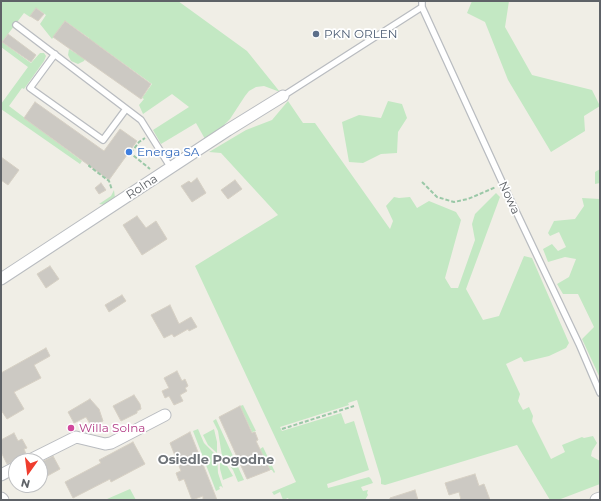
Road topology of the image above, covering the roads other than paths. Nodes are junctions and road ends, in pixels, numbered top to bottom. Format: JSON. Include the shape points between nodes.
{"nodes":[{"id":1,"x":422,"y":4,"type":"edge"},
{"id":2,"x":16,"y":25,"type":"dead end"},
{"id":3,"x":55,"y":54,"type":"junction"},
{"id":4,"x":283,"y":96,"type":"joint"},
{"id":5,"x":126,"y":109,"type":"junction"},
{"id":6,"x":171,"y":168,"type":"junction"},
{"id":7,"x":1,"y":279,"type":"edge"},
{"id":8,"x":600,"y":394,"type":"edge"},
{"id":9,"x":165,"y":414,"type":"dead end"},
{"id":10,"x":44,"y":453,"type":"edge"}],
"edges":[{"from":1,"to":4,"type":"lane"},
{"from":1,"to":8,"type":"lane","name":"Nowa"},
{"from":2,"to":3,"type":"lane"},
{"from":3,"to":5,"type":"lane"},
{"from":3,"to":5,"type":"lane","via":[[30,88],[103,140]]},
{"from":4,"to":6,"type":"street","name":"Rolna"},
{"from":5,"to":6,"type":"lane","via":[[141,120]]},
{"from":6,"to":7,"type":"street","name":"Rolna"},
{"from":9,"to":10,"type":"street","via":[[110,443],[76,437]]}]}
